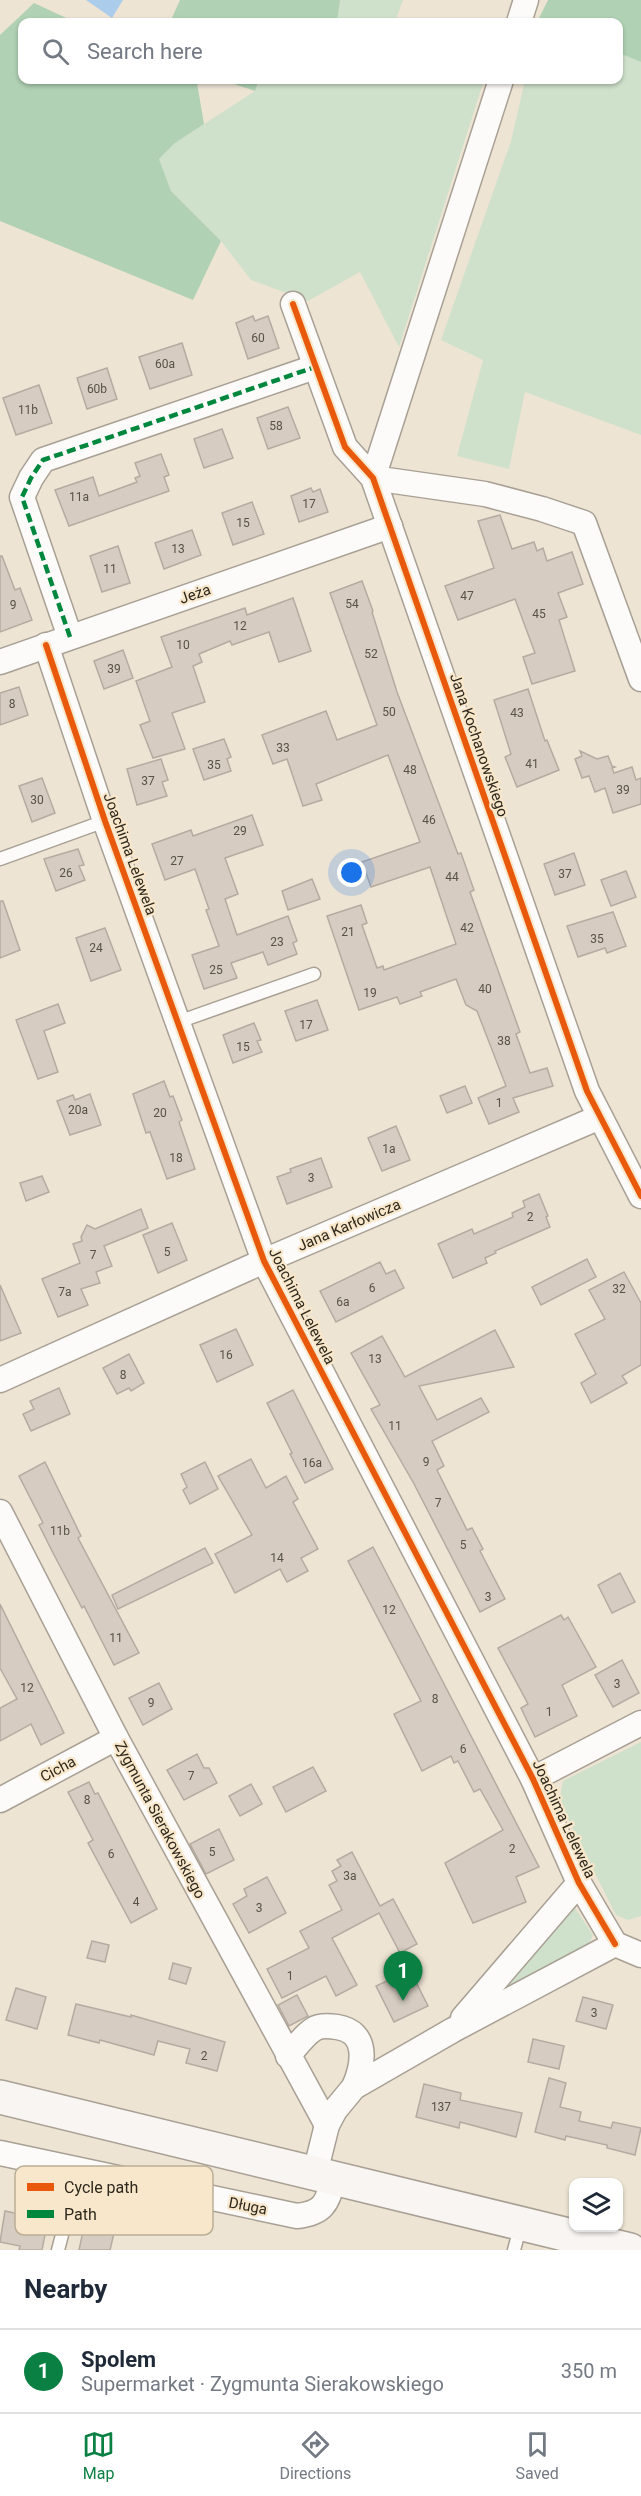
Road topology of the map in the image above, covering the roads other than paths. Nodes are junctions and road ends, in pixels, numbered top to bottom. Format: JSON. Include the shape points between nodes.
{"nodes":[{"id":1,"x":526,"y":0,"type":"edge"},
{"id":2,"x":520,"y":18,"type":"edge"},
{"id":3,"x":500,"y":84,"type":"edge"},
{"id":4,"x":293,"y":304,"type":"dead end"},
{"id":5,"x":315,"y":367,"type":"junction"},
{"id":6,"x":373,"y":478,"type":"junction"},
{"id":7,"x":390,"y":526,"type":"junction"},
{"id":8,"x":70,"y":637,"type":"junction"},
{"id":9,"x":46,"y":645,"type":"junction"},
{"id":10,"x":0,"y":662,"type":"edge"},
{"id":11,"x":641,"y":679,"type":"edge"},
{"id":12,"x":105,"y":821,"type":"junction"},
{"id":13,"x":0,"y":859,"type":"edge"},
{"id":14,"x":314,"y":974,"type":"dead end"},
{"id":15,"x":178,"y":1022,"type":"junction"},
{"id":16,"x":600,"y":1116,"type":"junction"},
{"id":17,"x":641,"y":1196,"type":"edge"},
{"id":18,"x":264,"y":1262,"type":"junction"},
{"id":19,"x":0,"y":1380,"type":"edge"},
{"id":20,"x":0,"y":1512,"type":"edge"},
{"id":21,"x":641,"y":1723,"type":"edge"},
{"id":22,"x":116,"y":1738,"type":"junction"},
{"id":23,"x":533,"y":1779,"type":"junction"},
{"id":24,"x":0,"y":1800,"type":"edge"},
{"id":25,"x":579,"y":1883,"type":"junction"},
{"id":26,"x":615,"y":1944,"type":"junction"},
{"id":27,"x":641,"y":1955,"type":"edge"},
{"id":28,"x":453,"y":2030,"type":"junction"},
{"id":29,"x":288,"y":2056,"type":"junction"},
{"id":30,"x":354,"y":2087,"type":"junction"},
{"id":31,"x":0,"y":2097,"type":"edge"},
{"id":32,"x":327,"y":2125,"type":"junction"},
{"id":33,"x":0,"y":2153,"type":"edge"},
{"id":34,"x":60,"y":2166,"type":"edge"},
{"id":35,"x":324,"y":2176,"type":"junction"},
{"id":36,"x":213,"y":2198,"type":"edge"},
{"id":37,"x":62,"y":2235,"type":"edge"},
{"id":38,"x":518,"y":2237,"type":"edge"},
{"id":39,"x":584,"y":2244,"type":"edge"},
{"id":40,"x":58,"y":2250,"type":"edge"},
{"id":41,"x":630,"y":2250,"type":"edge"}],
"edges":[{"from":1,"to":2,"type":"street"},
{"from":3,"to":6,"type":"street"},
{"from":4,"to":5,"type":"street","name":"Jana Kochanowskiego"},
{"from":5,"to":6,"type":"street","name":"Jana Kochanowskiego","via":[[345,447]]},
{"from":5,"to":8,"type":"street","via":[[43,460],[22,497]]},
{"from":6,"to":7,"type":"street","name":"Jana Kochanowskiego"},
{"from":6,"to":11,"type":"street","via":[[485,494],[584,523]]},
{"from":7,"to":8,"type":"street","name":"Jeża"},
{"from":7,"to":16,"type":"street","name":"Jana Kochanowskiego","via":[[586,1090]]},
{"from":8,"to":9,"type":"street","name":"Jeża"},
{"from":9,"to":10,"type":"street","name":"Jeża"},
{"from":9,"to":12,"type":"street","name":"Joachima Lelewela"},
{"from":12,"to":13,"type":"lane"},
{"from":12,"to":15,"type":"street","name":"Joachima Lelewela"},
{"from":14,"to":15,"type":"lane"},
{"from":15,"to":18,"type":"street","name":"Joachima Lelewela"},
{"from":16,"to":17,"type":"street","name":"Jana Kochanowskiego"},
{"from":16,"to":18,"type":"street","name":"Jana Karłowicza"},
{"from":18,"to":19,"type":"street","name":"Jana Karłowicza"},
{"from":18,"to":23,"type":"street","name":"Joachima Lelewela"},
{"from":20,"to":22,"type":"street","name":"Zygmunta Sierakowskiego"},
{"from":21,"to":23,"type":"street"},
{"from":22,"to":24,"type":"street","name":"Cicha"},
{"from":22,"to":29,"type":"street","name":"Zygmunta Sierakowskiego"},
{"from":23,"to":25,"type":"street","name":"Joachima Lelewela"},
{"from":25,"to":26,"type":"street","name":"Joachima Lelewela"},
{"from":25,"to":28,"type":"street"},
{"from":26,"to":27,"type":"street"},
{"from":26,"to":28,"type":"street"},
{"from":28,"to":30,"type":"street"},
{"from":29,"to":30,"type":"street","via":[[316,2027],[349,2029],[362,2050]]},
{"from":29,"to":32,"type":"street","name":"Zygmunta Sierakowskiego"},
{"from":30,"to":32,"type":"street"},
{"from":31,"to":35,"type":"main road"},
{"from":32,"to":35,"type":"street"},
{"from":33,"to":34,"type":"street","name":"Długa"},
{"from":35,"to":36,"type":"street","name":"Długa","via":[[328,2202],[309,2215],[297,2216]]},
{"from":35,"to":38,"type":"main road"},
{"from":37,"to":40,"type":"lane"},
{"from":38,"to":39,"type":"main road"},
{"from":39,"to":41,"type":"main road"}]}
